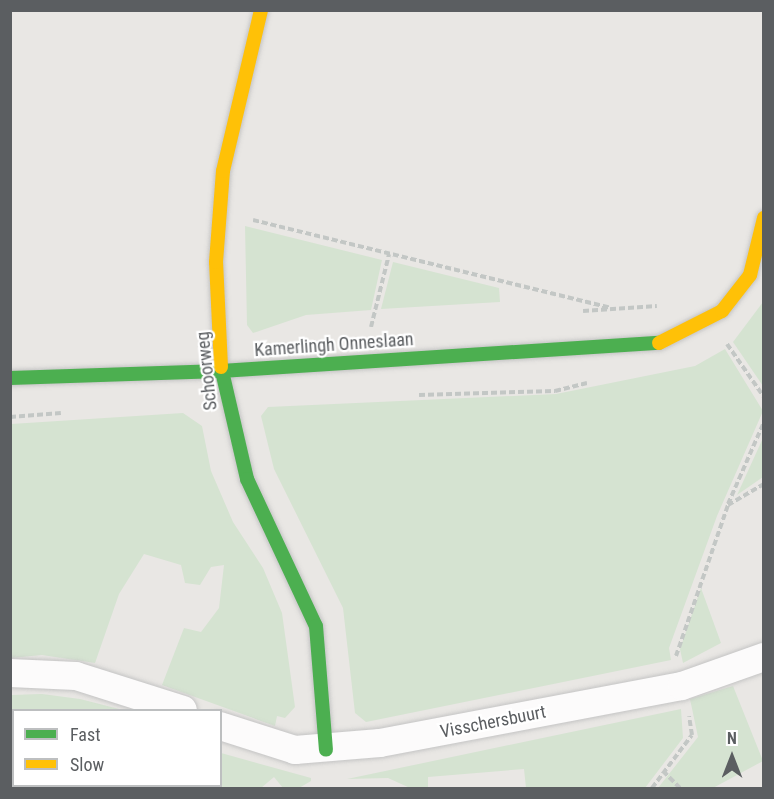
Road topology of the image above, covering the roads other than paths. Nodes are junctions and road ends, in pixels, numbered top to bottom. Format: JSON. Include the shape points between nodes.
{"nodes":[{"id":1,"x":261,"y":10,"type":"edge"},
{"id":2,"x":764,"y":218,"type":"edge"},
{"id":3,"x":221,"y":371,"type":"junction"},
{"id":4,"x":10,"y":378,"type":"edge"},
{"id":5,"x":764,"y":657,"type":"edge"},
{"id":6,"x":10,"y":673,"type":"edge"},
{"id":7,"x":177,"y":709,"type":"edge"},
{"id":8,"x":222,"y":727,"type":"edge"},
{"id":9,"x":326,"y":750,"type":"junction"}],
"edges":[{"from":1,"to":3,"type":"street","name":"Schoorweg","via":[[223,171]]},
{"from":2,"to":3,"type":"street","name":"Kamerlingh Onneslaan","via":[[750,275],[722,311],[660,343]]},
{"from":3,"to":4,"type":"street","name":"Kamerlingh Onneslaan"},
{"from":3,"to":9,"type":"street","name":"Schoorweg","via":[[248,479],[316,626]]},
{"from":5,"to":9,"type":"street","name":"Visschersbuurt","via":[[682,686]]},
{"from":6,"to":7,"type":"street","via":[[85,677]]},
{"from":8,"to":9,"type":"street","name":"Visschersbuurt","via":[[267,744]]}]}
